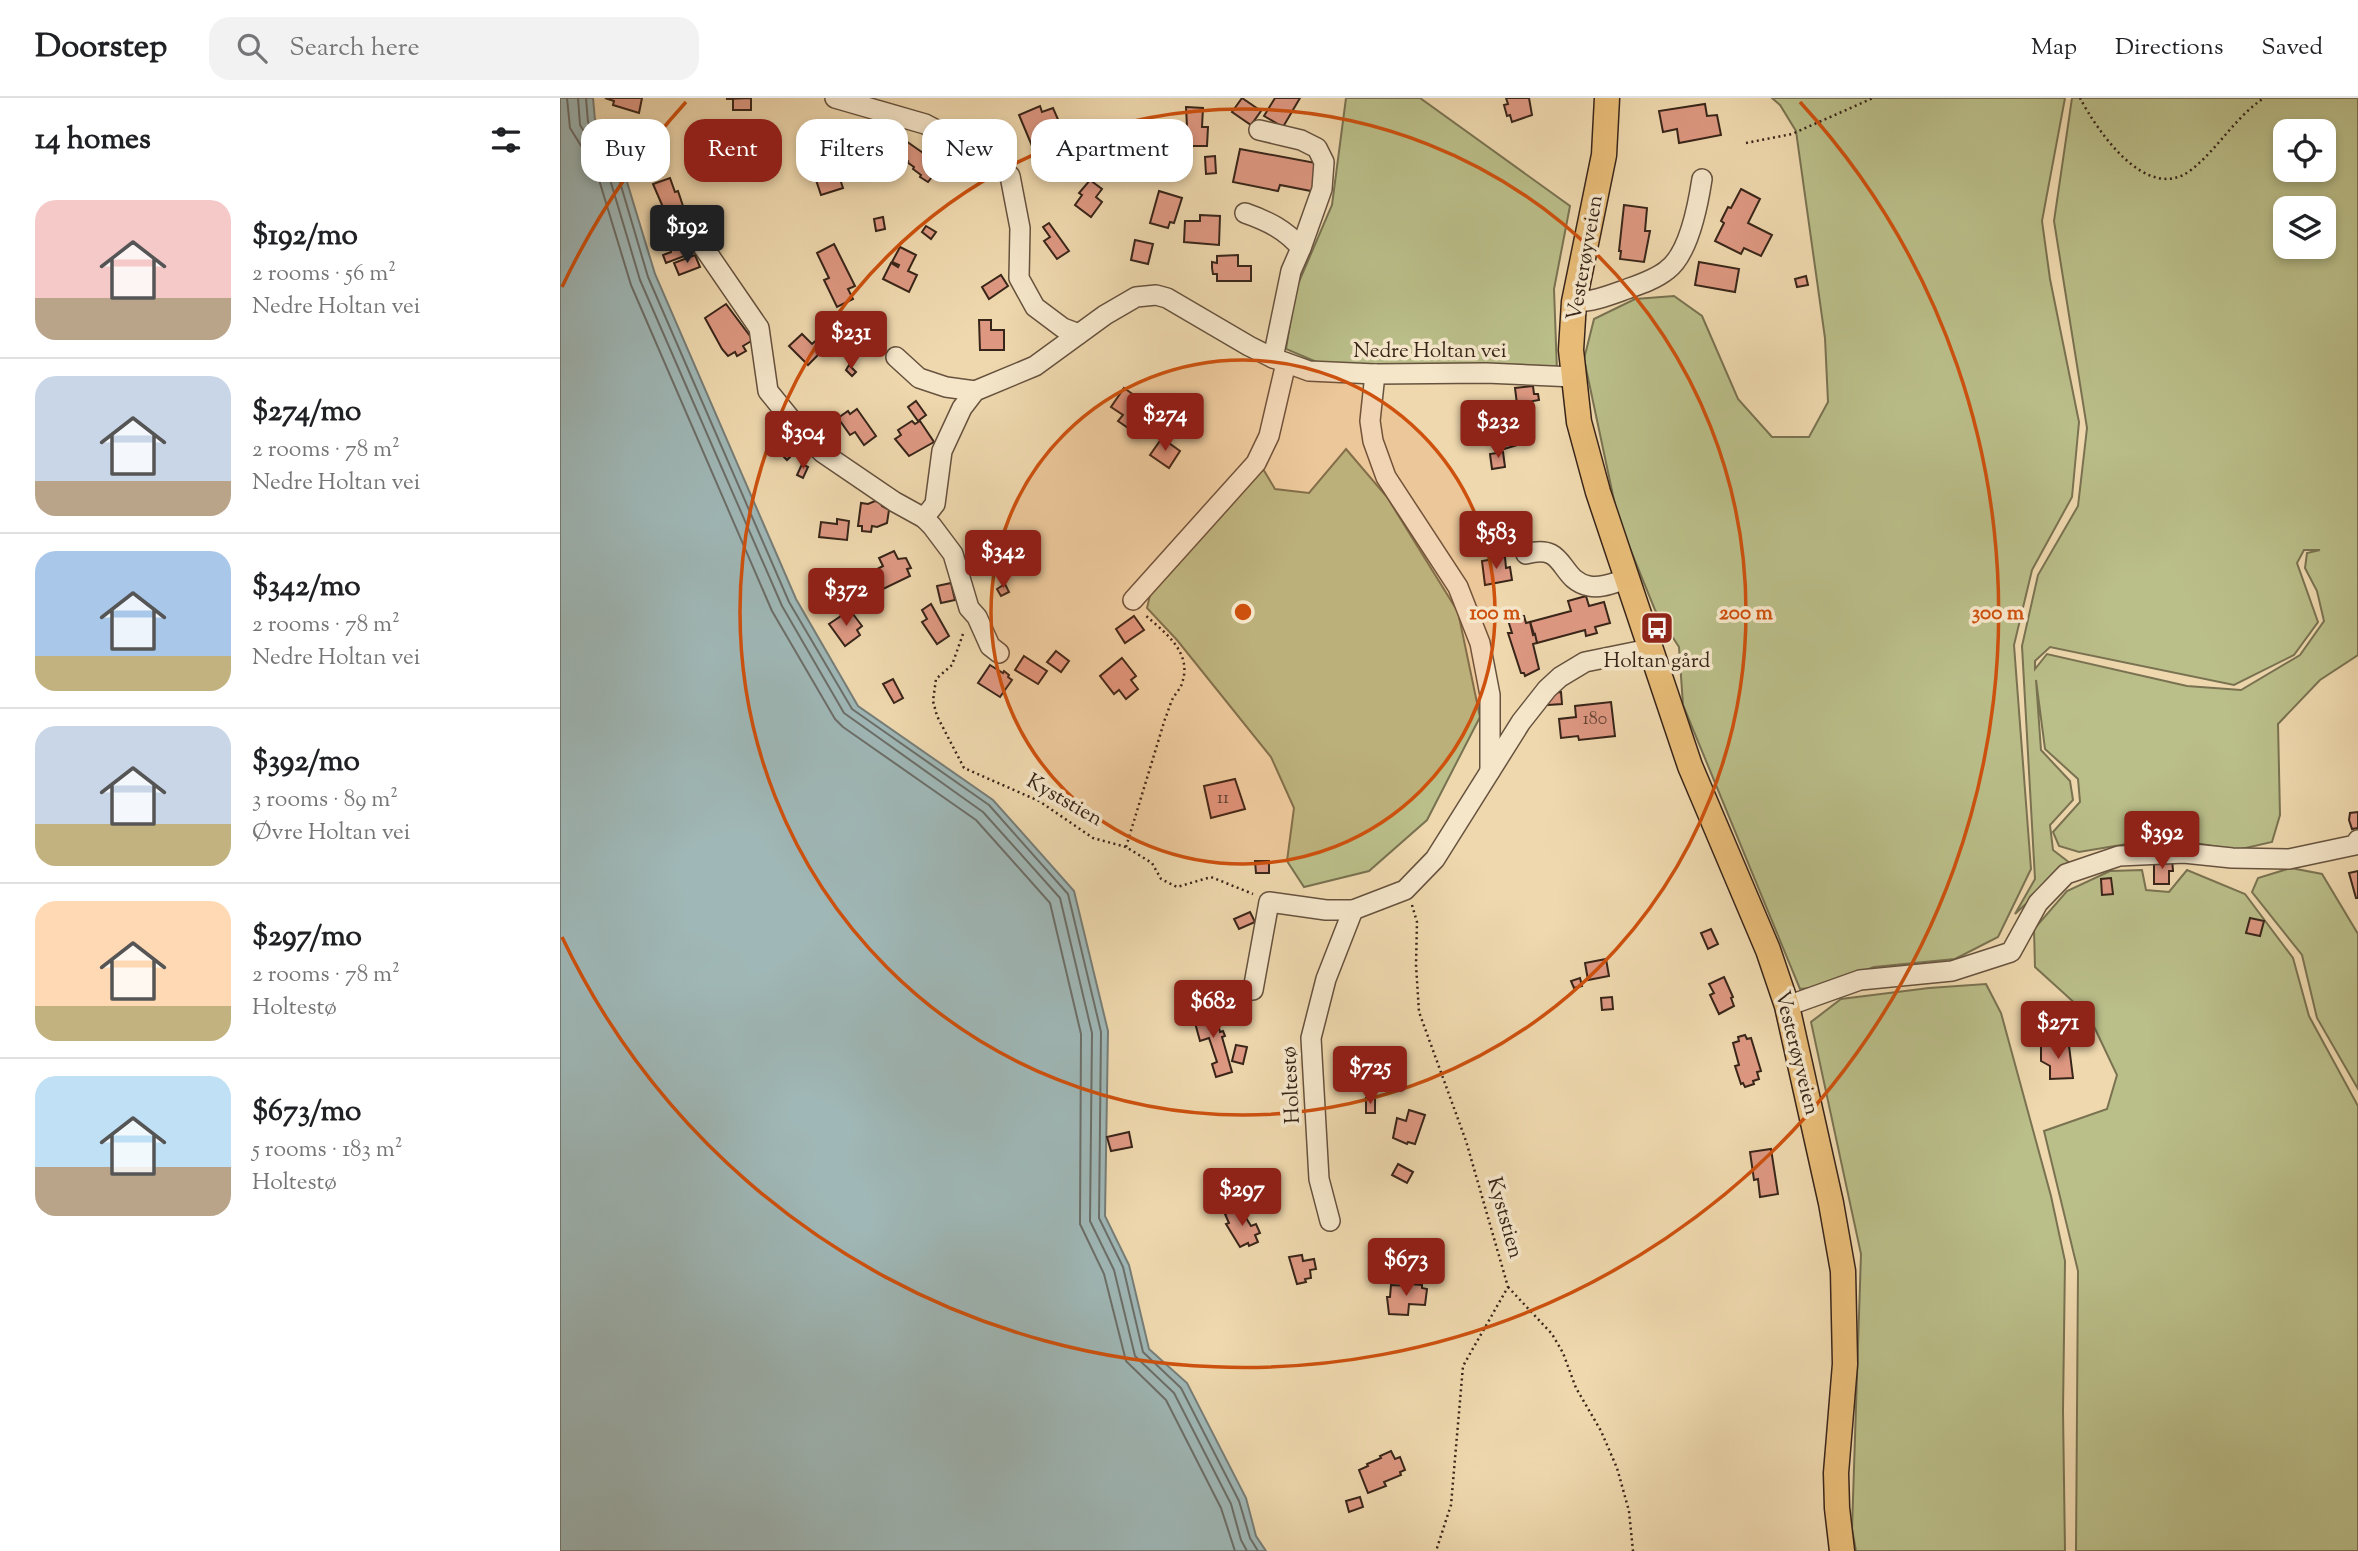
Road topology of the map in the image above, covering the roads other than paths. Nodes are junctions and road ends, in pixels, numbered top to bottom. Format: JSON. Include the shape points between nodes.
{"nodes":[{"id":1,"x":835,"y":98,"type":"edge"},
{"id":2,"x":1607,"y":98,"type":"edge"},
{"id":3,"x":1259,"y":130,"type":"dead end"},
{"id":4,"x":1702,"y":179,"type":"dead end"},
{"id":5,"x":1245,"y":213,"type":"dead end"},
{"id":6,"x":702,"y":245,"type":"dead end"},
{"id":7,"x":1301,"y":248,"type":"junction"},
{"id":8,"x":1574,"y":302,"type":"junction"},
{"id":9,"x":1079,"y":334,"type":"junction"},
{"id":10,"x":896,"y":357,"type":"dead end"},
{"id":11,"x":1279,"y":361,"type":"junction"},
{"id":12,"x":1376,"y":374,"type":"junction"},
{"id":13,"x":1574,"y":377,"type":"junction"},
{"id":14,"x":975,"y":391,"type":"junction"},
{"id":15,"x":925,"y":518,"type":"junction"},
{"id":16,"x":1526,"y":554,"type":"dead end"},
{"id":17,"x":1627,"y":579,"type":"junction"},
{"id":18,"x":1133,"y":600,"type":"road end"},
{"id":19,"x":1649,"y":649,"type":"junction"},
{"id":20,"x":999,"y":653,"type":"dead end"},
{"id":21,"x":1490,"y":771,"type":"junction"},
{"id":22,"x":2358,"y":840,"type":"edge"},
{"id":23,"x":1353,"y":910,"type":"junction"},
{"id":24,"x":1253,"y":989,"type":"dead end"},
{"id":25,"x":1787,"y":1006,"type":"junction"},
{"id":26,"x":1330,"y":1221,"type":"dead end"},
{"id":27,"x":1842,"y":1551,"type":"edge"}],
"edges":[{"from":1,"to":9,"type":"street","via":[[925,124],[985,155],[1010,176],[1020,228],[1019,278],[1035,307]]},
{"from":2,"to":8,"type":"main road","name":"Vesterøyveien","via":[[1604,155]]},
{"from":3,"to":7,"type":"street","via":[[1301,140],[1317,148],[1324,162],[1322,189]]},
{"from":4,"to":8,"type":"street","via":[[1691,228],[1674,265],[1607,296]]},
{"from":5,"to":7,"type":"street","via":[[1272,223]]},
{"from":6,"to":15,"type":"street","via":[[759,328],[768,391],[798,428],[823,453]]},
{"from":7,"to":11,"type":"street","via":[[1291,271]]},
{"from":8,"to":13,"type":"main road","name":"Vesterøyveien"},
{"from":9,"to":11,"type":"street","name":"Nedre Holtan vei","via":[[1136,297],[1156,295]]},
{"from":9,"to":14,"type":"street","name":"Nedre Holtan vei","via":[[1035,366]]},
{"from":10,"to":14,"type":"street","via":[[919,378]]},
{"from":11,"to":12,"type":"street","name":"Nedre Holtan vei","via":[[1309,371]]},
{"from":11,"to":18,"type":"street","via":[[1269,436],[1256,463]]},
{"from":12,"to":13,"type":"street","name":"Nedre Holtan vei"},
{"from":12,"to":21,"type":"street","via":[[1370,421],[1386,477],[1458,587],[1480,643],[1490,695]]},
{"from":13,"to":17,"type":"main road","name":"Vesterøyveien","via":[[1579,422]]},
{"from":14,"to":15,"type":"street","via":[[942,452],[935,504]]},
{"from":15,"to":20,"type":"street","via":[[953,554],[970,608],[990,646]]},
{"from":16,"to":17,"type":"street","via":[[1539,550],[1554,554],[1573,577],[1590,586]]},
{"from":17,"to":19,"type":"main road","name":"Vesterøyveien"},
{"from":19,"to":21,"type":"street","via":[[1585,662],[1560,677],[1521,722]]},
{"from":19,"to":25,"type":"main road","name":"Vesterøyveien","via":[[1690,766]]},
{"from":21,"to":23,"type":"street","via":[[1435,859],[1405,890]]},
{"from":22,"to":25,"type":"street","via":[[2355,845],[2289,859],[2184,853],[2119,856],[2066,874],[2038,903],[2011,952],[1952,971],[1860,980]]},
{"from":23,"to":24,"type":"street","via":[[1269,902]]},
{"from":23,"to":26,"type":"street","name":"Holtestø","via":[[1325,979],[1311,1038],[1319,1179]]},
{"from":25,"to":27,"type":"main road","name":"Vesterøyveien","via":[[1843,1271],[1844,1364],[1836,1473]]}]}
